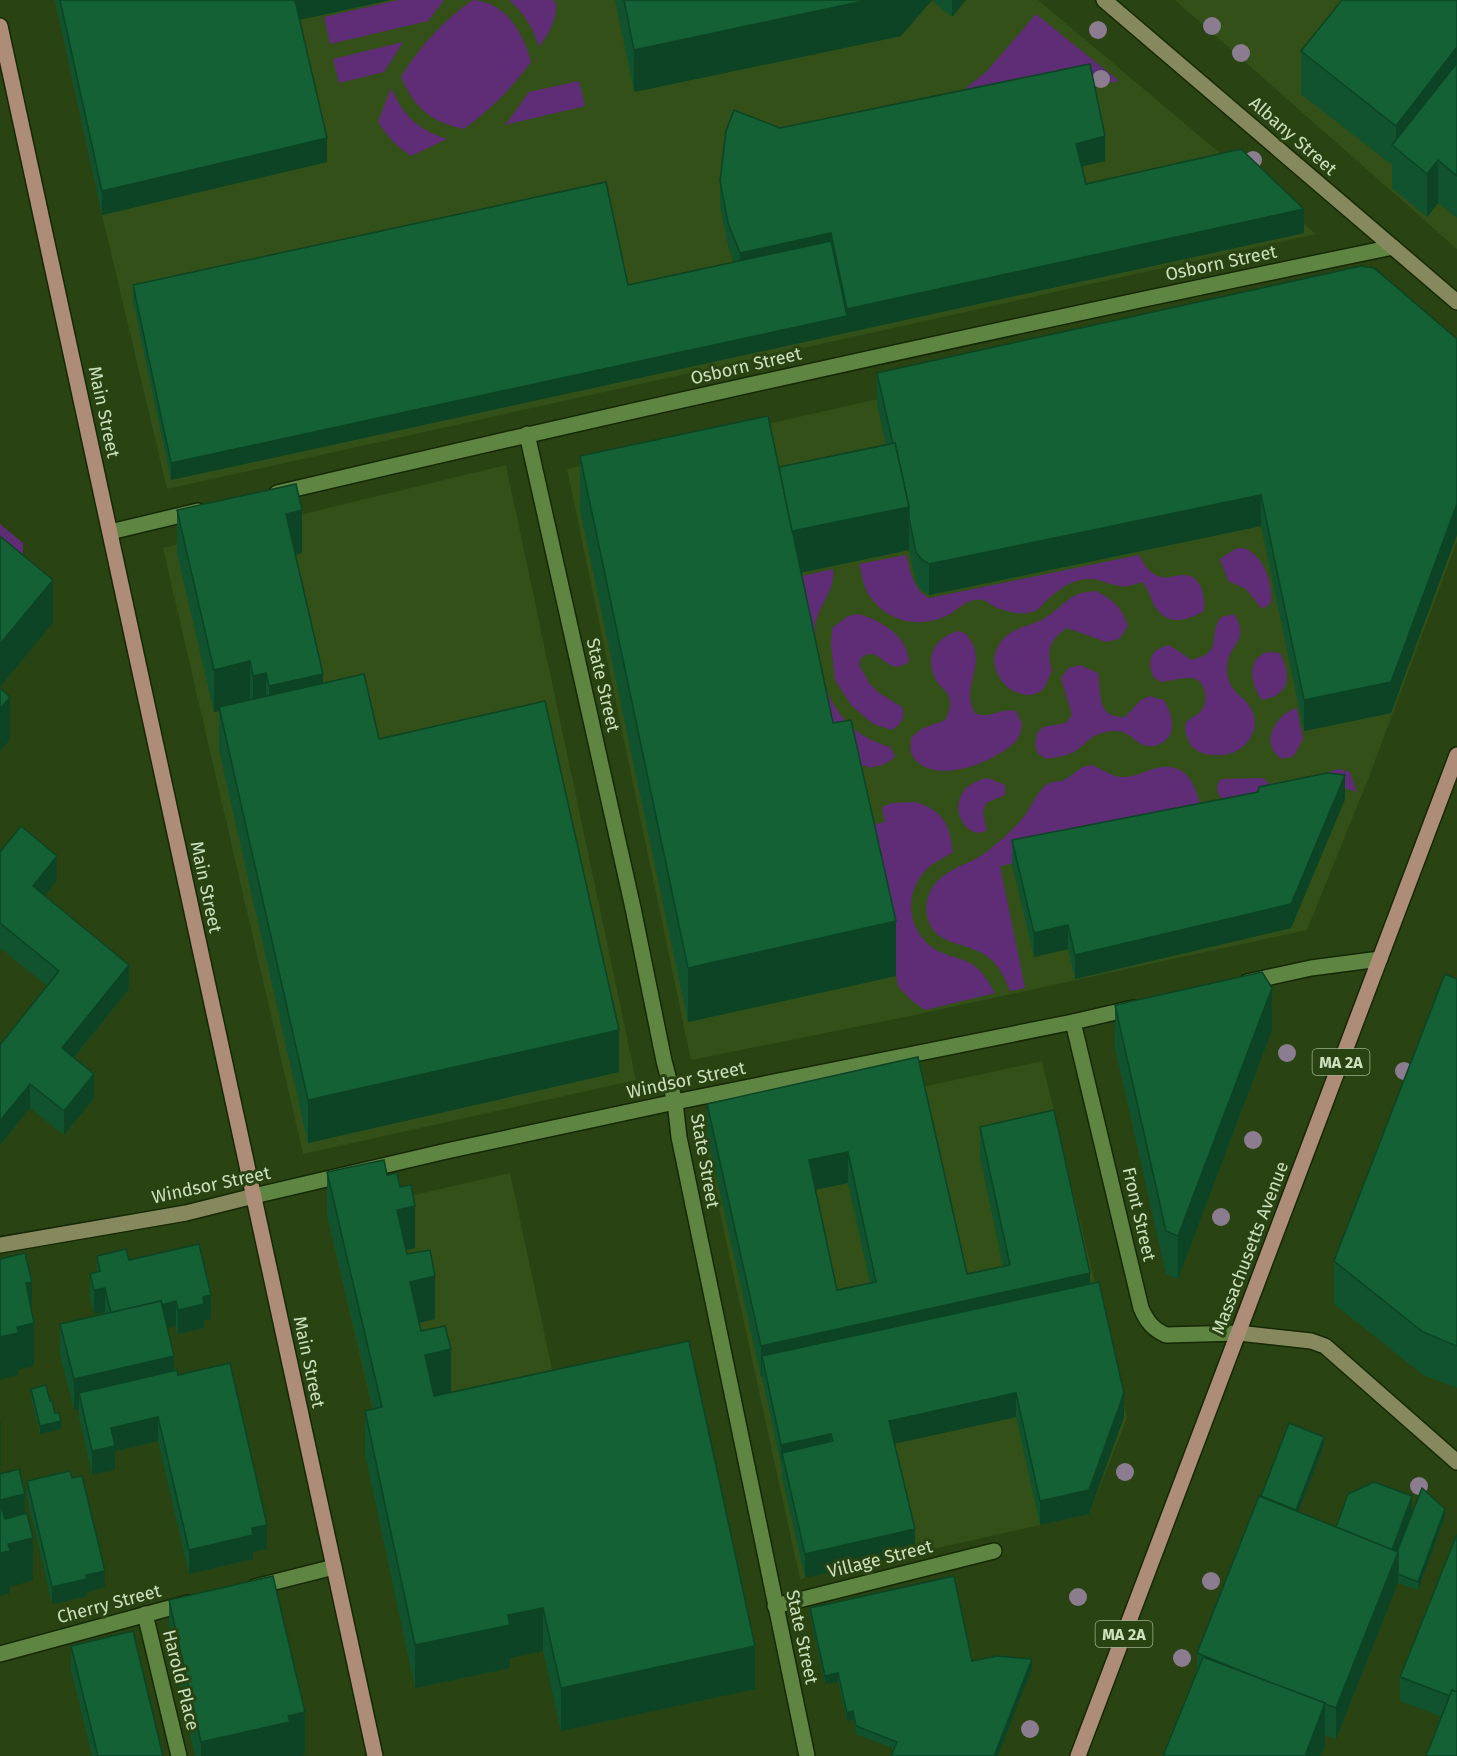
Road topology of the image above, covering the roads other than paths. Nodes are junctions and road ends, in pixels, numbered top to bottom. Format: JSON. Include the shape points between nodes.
{"nodes":[{"id":1,"x":1104,"y":0,"type":"edge"},
{"id":2,"x":0,"y":26,"type":"edge"},
{"id":3,"x":1393,"y":247,"type":"junction"},
{"id":4,"x":1457,"y":302,"type":"edge"},
{"id":5,"x":527,"y":434,"type":"junction"},
{"id":6,"x":264,"y":496,"type":"edge"},
{"id":7,"x":207,"y":509,"type":"edge"},
{"id":8,"x":110,"y":532,"type":"junction"},
{"id":9,"x":1457,"y":755,"type":"edge"},
{"id":10,"x":1380,"y":959,"type":"junction"},
{"id":11,"x":1227,"y":986,"type":"edge"},
{"id":12,"x":1150,"y":1004,"type":"edge"},
{"id":13,"x":1073,"y":1022,"type":"junction"},
{"id":14,"x":675,"y":1102,"type":"junction"},
{"id":15,"x":254,"y":1196,"type":"junction"},
{"id":16,"x":0,"y":1245,"type":"edge"},
{"id":17,"x":1238,"y":1333,"type":"junction"},
{"id":18,"x":1457,"y":1462,"type":"edge"},
{"id":19,"x":994,"y":1551,"type":"dead end"},
{"id":20,"x":334,"y":1567,"type":"junction"},
{"id":21,"x":243,"y":1590,"type":"edge"},
{"id":22,"x":199,"y":1600,"type":"edge"},
{"id":23,"x":775,"y":1606,"type":"junction"},
{"id":24,"x":144,"y":1614,"type":"junction"},
{"id":25,"x":0,"y":1654,"type":"edge"},
{"id":26,"x":179,"y":1756,"type":"edge"},
{"id":27,"x":375,"y":1756,"type":"edge"},
{"id":28,"x":807,"y":1756,"type":"edge"},
{"id":29,"x":1078,"y":1756,"type":"edge"}],
"edges":[{"from":1,"to":3,"type":"street","name":"Albany Street"},
{"from":2,"to":8,"type":"main road","name":"Main Street"},
{"from":3,"to":4,"type":"street","name":"Albany Street"},
{"from":3,"to":5,"type":"street","name":"Osborn Street"},
{"from":5,"to":6,"type":"street","name":"Osborn Street"},
{"from":5,"to":14,"type":"street","name":"State Street"},
{"from":7,"to":8,"type":"street"},
{"from":8,"to":15,"type":"main road","name":"Main Street"},
{"from":9,"to":10,"type":"main road","name":"Massachusetts Avenue","number":"MA 2A"},
{"from":10,"to":11,"type":"street","via":[[1311,968]]},
{"from":10,"to":17,"type":"main road","name":"Massachusetts Avenue","number":"MA 2A"},
{"from":12,"to":13,"type":"street","name":"Windsor Street"},
{"from":13,"to":14,"type":"street","name":"Windsor Street"},
{"from":13,"to":17,"type":"street","name":"Front Street","via":[[1147,1320],[1155,1331],[1166,1335]]},
{"from":14,"to":15,"type":"street","name":"Windsor Street"},
{"from":14,"to":23,"type":"street","name":"State Street"},
{"from":15,"to":16,"type":"street","name":"Windsor Street"},
{"from":15,"to":20,"type":"main road","name":"Main Street"},
{"from":17,"to":18,"type":"street","via":[[1325,1346]]},
{"from":17,"to":29,"type":"main road","name":"Massachusetts Avenue","number":"MA 2A"},
{"from":19,"to":23,"type":"street","name":"Village Street"},
{"from":20,"to":21,"type":"street"},
{"from":20,"to":27,"type":"main road","name":"Main Street"},
{"from":22,"to":24,"type":"street","name":"Cherry Street"},
{"from":23,"to":28,"type":"street","name":"State Street"},
{"from":24,"to":25,"type":"street","name":"Cherry Street"},
{"from":24,"to":26,"type":"street","name":"Harold Place"}]}
